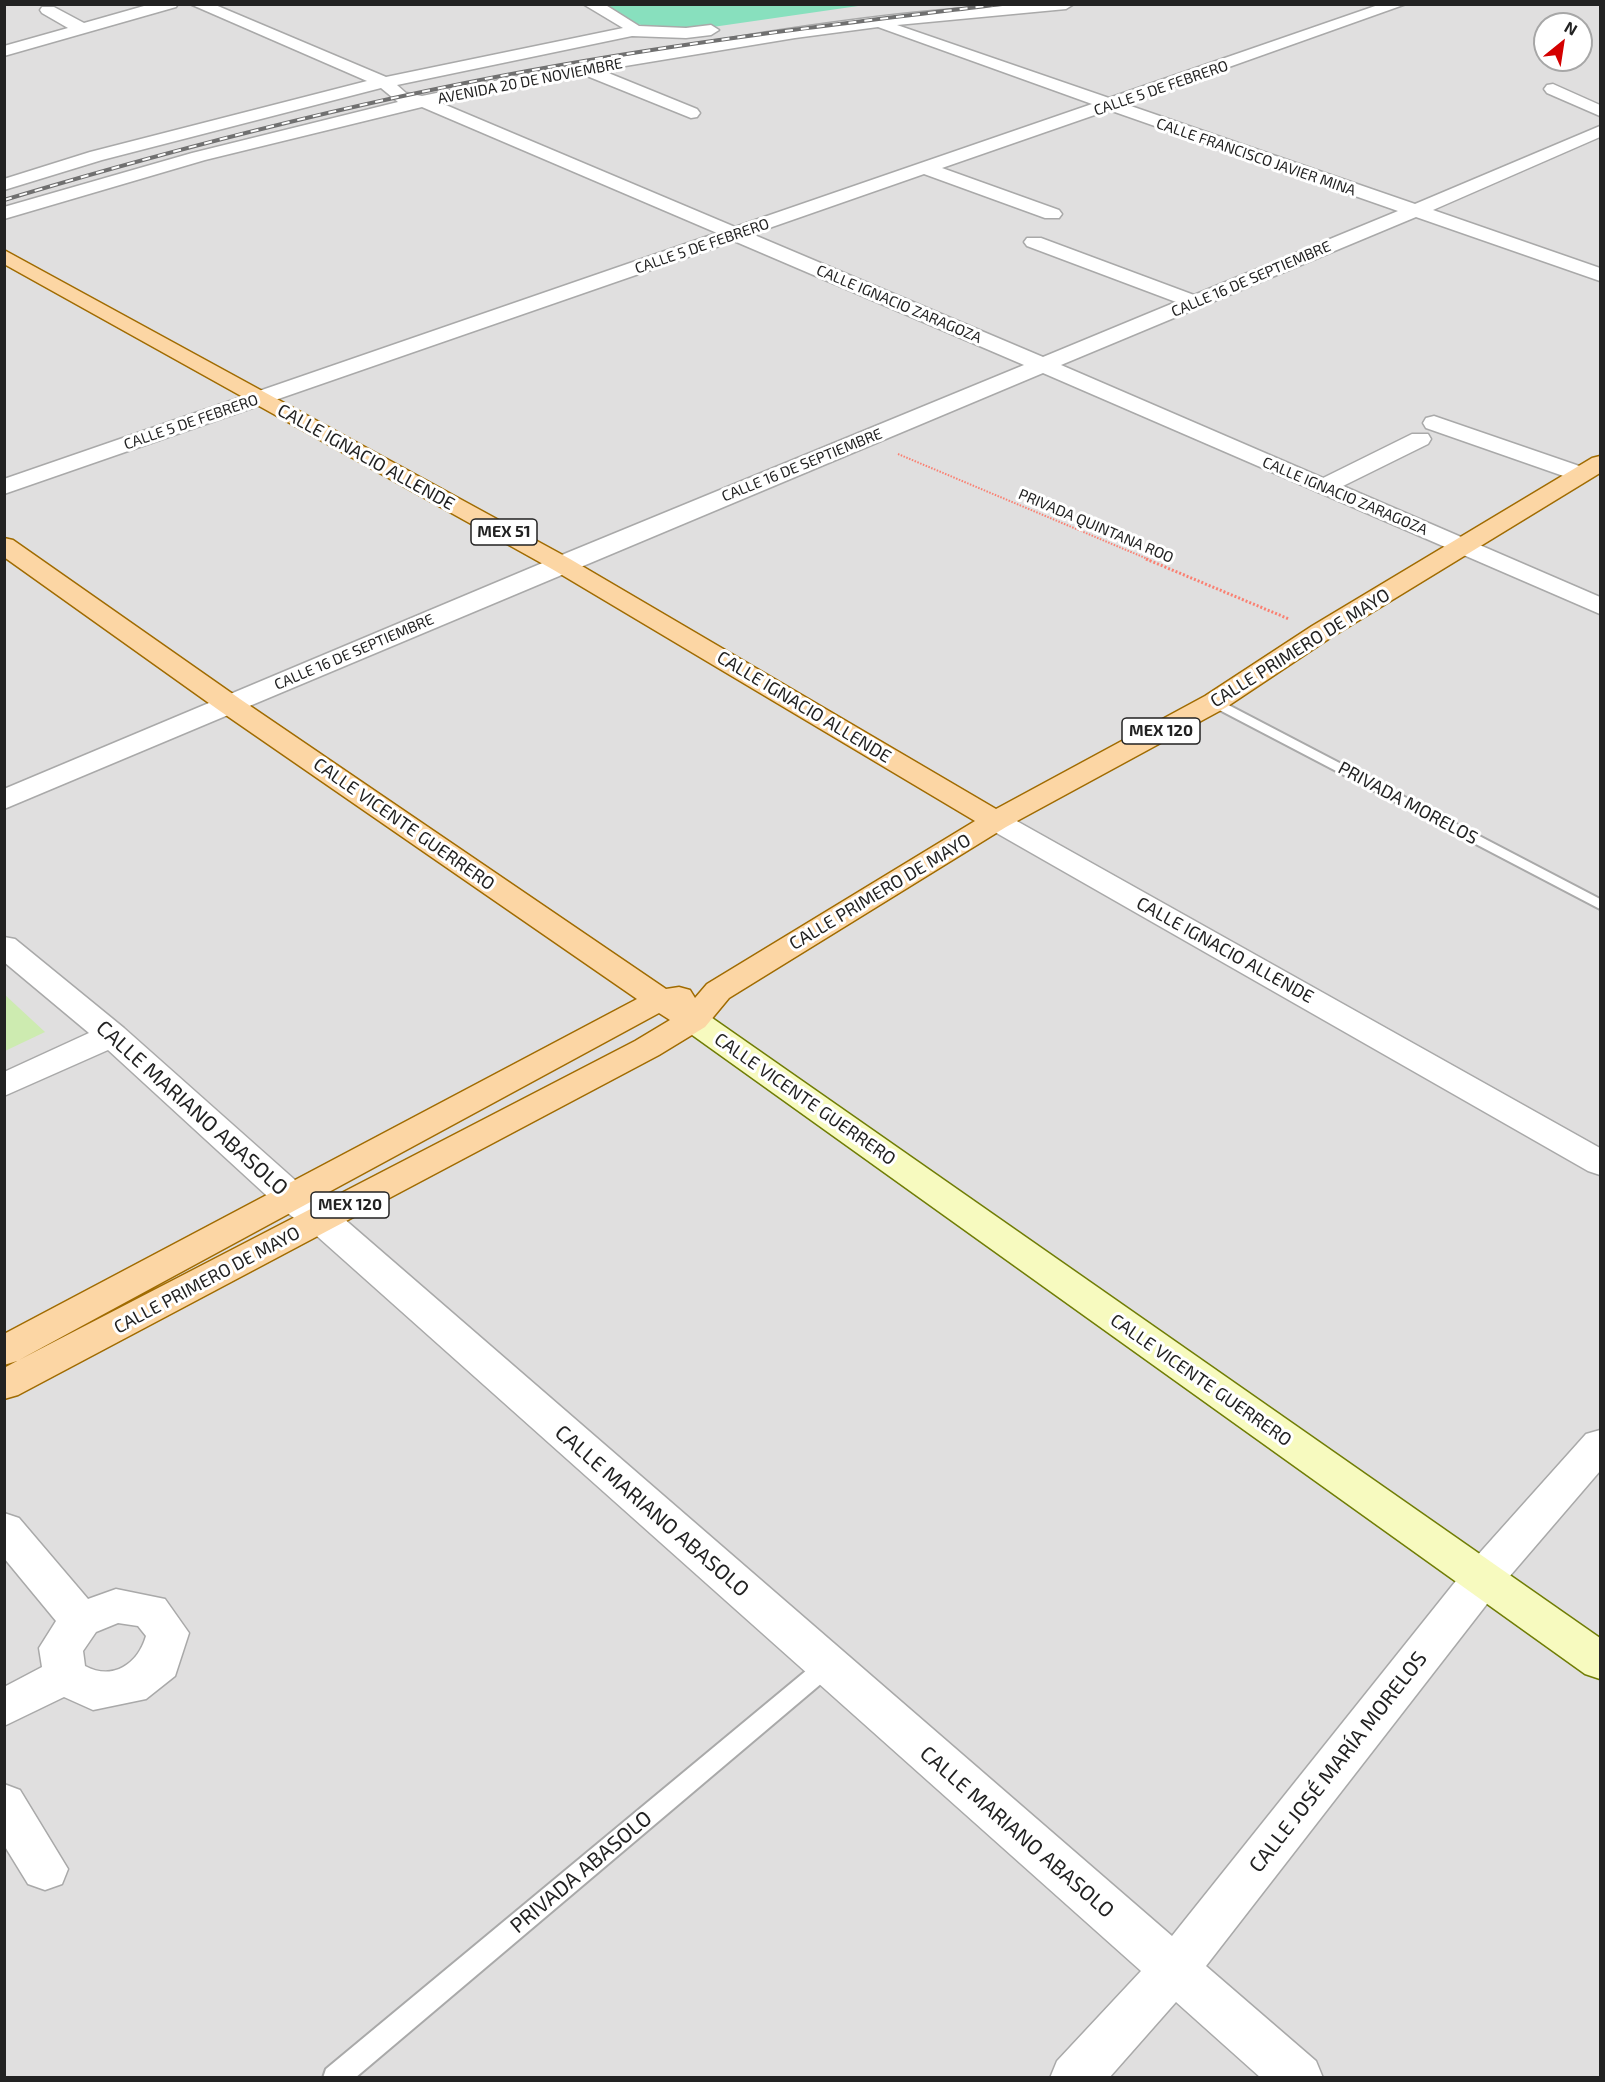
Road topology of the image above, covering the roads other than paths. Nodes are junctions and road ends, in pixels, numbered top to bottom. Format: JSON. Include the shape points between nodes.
{"nodes":[{"id":1,"x":170,"y":4,"type":"edge"},
{"id":2,"x":198,"y":4,"type":"edge"},
{"id":3,"x":591,"y":4,"type":"edge"},
{"id":4,"x":1066,"y":4,"type":"edge"},
{"id":5,"x":1398,"y":4,"type":"edge"},
{"id":6,"x":869,"y":7,"type":"dead end"},
{"id":7,"x":50,"y":16,"type":"dead end"},
{"id":8,"x":879,"y":24,"type":"junction"},
{"id":9,"x":82,"y":29,"type":"junction"},
{"id":10,"x":632,"y":31,"type":"junction"},
{"id":11,"x":4,"y":51,"type":"edge"},
{"id":12,"x":585,"y":69,"type":"junction"},
{"id":13,"x":384,"y":82,"type":"junction"},
{"id":14,"x":1553,"y":89,"type":"dead end"},
{"id":15,"x":424,"y":102,"type":"junction"},
{"id":16,"x":1108,"y":106,"type":"junction"},
{"id":17,"x":1600,"y":111,"type":"edge"},
{"id":18,"x":691,"y":113,"type":"dead end"},
{"id":19,"x":1598,"y":134,"type":"edge"},
{"id":20,"x":927,"y":169,"type":"junction"},
{"id":21,"x":4,"y":184,"type":"edge"},
{"id":22,"x":1415,"y":211,"type":"junction"},
{"id":23,"x":4,"y":213,"type":"edge"},
{"id":24,"x":1052,"y":214,"type":"dead end"},
{"id":25,"x":735,"y":235,"type":"junction"},
{"id":26,"x":1034,"y":242,"type":"dead end"},
{"id":27,"x":4,"y":256,"type":"edge"},
{"id":28,"x":1600,"y":275,"type":"edge"},
{"id":29,"x":1196,"y":303,"type":"junction"},
{"id":30,"x":1043,"y":365,"type":"junction"},
{"id":31,"x":259,"y":398,"type":"junction"},
{"id":32,"x":1590,"y":469,"type":"edge"},
{"id":33,"x":4,"y":487,"type":"edge"},
{"id":34,"x":1323,"y":487,"type":"junction"},
{"id":35,"x":4,"y":545,"type":"edge"},
{"id":36,"x":1464,"y":548,"type":"junction"},
{"id":37,"x":561,"y":564,"type":"junction"},
{"id":38,"x":1600,"y":606,"type":"edge"},
{"id":39,"x":1215,"y":702,"type":"junction"},
{"id":40,"x":231,"y":705,"type":"junction"},
{"id":41,"x":4,"y":800,"type":"edge"},
{"id":42,"x":996,"y":821,"type":"junction"},
{"id":43,"x":1600,"y":904,"type":"edge"},
{"id":44,"x":4,"y":946,"type":"edge"},
{"id":45,"x":718,"y":991,"type":"junction"},
{"id":46,"x":660,"y":1000,"type":"junction"},
{"id":47,"x":693,"y":1020,"type":"junction"},
{"id":48,"x":112,"y":1035,"type":"junction"},
{"id":49,"x":4,"y":1085,"type":"edge"},
{"id":50,"x":1600,"y":1163,"type":"edge"},
{"id":51,"x":307,"y":1208,"type":"junction"},
{"id":52,"x":4,"y":1351,"type":"edge"},
{"id":53,"x":4,"y":1385,"type":"edge"},
{"id":54,"x":1600,"y":1445,"type":"edge"},
{"id":55,"x":4,"y":1529,"type":"edge"},
{"id":56,"x":1482,"y":1579,"type":"junction"},
{"id":57,"x":81,"y":1620,"type":"junction"},
{"id":58,"x":1600,"y":1660,"type":"edge"},
{"id":59,"x":827,"y":1666,"type":"junction"},
{"id":60,"x":65,"y":1676,"type":"junction"},
{"id":61,"x":4,"y":1708,"type":"edge"},
{"id":62,"x":4,"y":1804,"type":"edge"},
{"id":63,"x":45,"y":1869,"type":"dead end"},
{"id":64,"x":1175,"y":1970,"type":"junction"},
{"id":65,"x":335,"y":2078,"type":"edge"},
{"id":66,"x":1075,"y":2078,"type":"edge"},
{"id":67,"x":1298,"y":2078,"type":"edge"}],
"edges":[{"from":1,"to":9,"type":"street"},
{"from":2,"to":13,"type":"street","name":"CALLE IGNACIO ZARAGOZA"},
{"from":3,"to":10,"type":"street","via":[[631,26]]},
{"from":4,"to":8,"type":"street","name":"AVENIDA 20 DE NOVIEMBRE"},
{"from":5,"to":16,"type":"street","name":"CALLE 5 DE FEBRERO"},
{"from":6,"to":10,"type":"street","name":"AVENIDA 20 DE NOVIEMBRE","via":[[686,33]]},
{"from":7,"to":9,"type":"street"},
{"from":8,"to":12,"type":"street","name":"AVENIDA 20 DE NOVIEMBRE","via":[[795,33]]},
{"from":8,"to":16,"type":"street","name":"CALLE FRANCISCO JAVIER MINA"},
{"from":9,"to":11,"type":"street"},
{"from":10,"to":13,"type":"street","name":"AVENIDA 20 DE NOVIEMBRE"},
{"from":12,"to":15,"type":"street","name":"AVENIDA 20 DE NOVIEMBRE"},
{"from":12,"to":18,"type":"street"},
{"from":13,"to":15,"type":"street","name":"CALLE IGNACIO ZARAGOZA","via":[[400,96]]},
{"from":13,"to":21,"type":"street","name":"AVENIDA 20 DE NOVIEMBRE","via":[[96,156]]},
{"from":14,"to":17,"type":"street"},
{"from":15,"to":23,"type":"street","name":"AVENIDA 20 DE NOVIEMBRE","via":[[224,150]]},
{"from":15,"to":25,"type":"street","name":"CALLE IGNACIO ZARAGOZA"},
{"from":16,"to":20,"type":"street","name":"CALLE 5 DE FEBRERO"},
{"from":16,"to":22,"type":"street","name":"CALLE FRANCISCO JAVIER MINA"},
{"from":19,"to":22,"type":"street","name":"CALLE 16 DE SEPTIEMBRE"},
{"from":20,"to":24,"type":"street"},
{"from":20,"to":25,"type":"street","name":"CALLE 5 DE FEBRERO"},
{"from":22,"to":28,"type":"street","name":"CALLE FRANCISCO JAVIER MINA"},
{"from":22,"to":29,"type":"street","name":"CALLE 16 DE SEPTIEMBRE"},
{"from":25,"to":30,"type":"street","name":"CALLE IGNACIO ZARAGOZA"},
{"from":25,"to":31,"type":"street","name":"CALLE 5 DE FEBRERO"},
{"from":26,"to":29,"type":"street"},
{"from":27,"to":31,"type":"main road","name":"CALLE IGNACIO ALLENDE","number":"MEX 51"},
{"from":29,"to":30,"type":"street","name":"CALLE 16 DE SEPTIEMBRE"},
{"from":30,"to":34,"type":"street","name":"CALLE IGNACIO ZARAGOZA"},
{"from":30,"to":37,"type":"street","name":"CALLE 16 DE SEPTIEMBRE"},
{"from":31,"to":33,"type":"street","name":"CALLE 5 DE FEBRERO"},
{"from":31,"to":37,"type":"main road","name":"CALLE IGNACIO ALLENDE","number":"MEX 51"},
{"from":32,"to":34,"type":"street","via":[[1427,431]]},
{"from":32,"to":36,"type":"main road","name":"CALLE PRIMERO DE MAYO","number":"MEX 120"},
{"from":34,"to":36,"type":"street","name":"CALLE IGNACIO ZARAGOZA"},
{"from":35,"to":40,"type":"main road","name":"CALLE VICENTE GUERRERO"},
{"from":36,"to":38,"type":"street","name":"CALLE IGNACIO ZARAGOZA"},
{"from":36,"to":39,"type":"main road","name":"CALLE PRIMERO DE MAYO","number":"MEX 120","via":[[1321,632]]},
{"from":37,"to":40,"type":"street","name":"CALLE 16 DE SEPTIEMBRE"},
{"from":37,"to":42,"type":"main road","name":"CALLE IGNACIO ALLENDE","number":"MEX 51"},
{"from":39,"to":42,"type":"main road","name":"CALLE PRIMERO DE MAYO","number":"MEX 120"},
{"from":39,"to":43,"type":"lane","name":"PRIVADA MORELOS"},
{"from":40,"to":41,"type":"street","name":"CALLE 16 DE SEPTIEMBRE"},
{"from":40,"to":46,"type":"main road","name":"CALLE VICENTE GUERRERO"},
{"from":42,"to":45,"type":"main road","name":"CALLE PRIMERO DE MAYO","number":"MEX 120"},
{"from":42,"to":50,"type":"street","name":"CALLE IGNACIO ALLENDE"},
{"from":44,"to":48,"type":"street","name":"CALLE MARIANO ABASOLO"},
{"from":45,"to":46,"type":"main road","name":"CALLE PRIMERO DE MAYO","number":"MEX 120"},
{"from":45,"to":47,"type":"main road","name":"CALLE PRIMERO DE MAYO","number":"MEX 120"},
{"from":46,"to":47,"type":"main road","name":"CALLE VICENTE GUERRERO"},
{"from":46,"to":51,"type":"main road","name":"CALLE PRIMERO DE MAYO","number":"MEX 120"},
{"from":47,"to":51,"type":"main road","name":"CALLE PRIMERO DE MAYO","number":"MEX 120","via":[[647,1048]]},
{"from":47,"to":56,"type":"street","name":"CALLE VICENTE GUERRERO"},
{"from":48,"to":49,"type":"street"},
{"from":48,"to":51,"type":"street","name":"CALLE MARIANO ABASOLO"},
{"from":51,"to":52,"type":"main road","name":"CALLE PRIMERO DE MAYO","number":"MEX 120"},
{"from":51,"to":53,"type":"main road","name":"CALLE PRIMERO DE MAYO","number":"MEX 120"},
{"from":51,"to":59,"type":"street","name":"CALLE MARIANO ABASOLO"},
{"from":54,"to":56,"type":"street","name":"CALLE JOSÉ MARÍA MORELOS"},
{"from":55,"to":57,"type":"street"},
{"from":56,"to":58,"type":"street","name":"CALLE VICENTE GUERRERO"},
{"from":56,"to":64,"type":"street","name":"CALLE JOSÉ MARÍA MORELOS"},
{"from":57,"to":60,"type":"street","via":[[61,1648]]},
{"from":57,"to":60,"type":"street","via":[[116,1606],[139,1609],[150,1611],[168,1633],[160,1663],[131,1686],[93,1692]]},
{"from":59,"to":64,"type":"street","name":"CALLE MARIANO ABASOLO"},
{"from":59,"to":65,"type":"lane","name":"PRIVADA ABASOLO"},
{"from":60,"to":61,"type":"street"},
{"from":62,"to":63,"type":"street"},
{"from":64,"to":66,"type":"street","name":"CALLE JOSÉ MARÍA MORELOS"},
{"from":64,"to":67,"type":"street","name":"CALLE MARIANO ABASOLO"}]}
